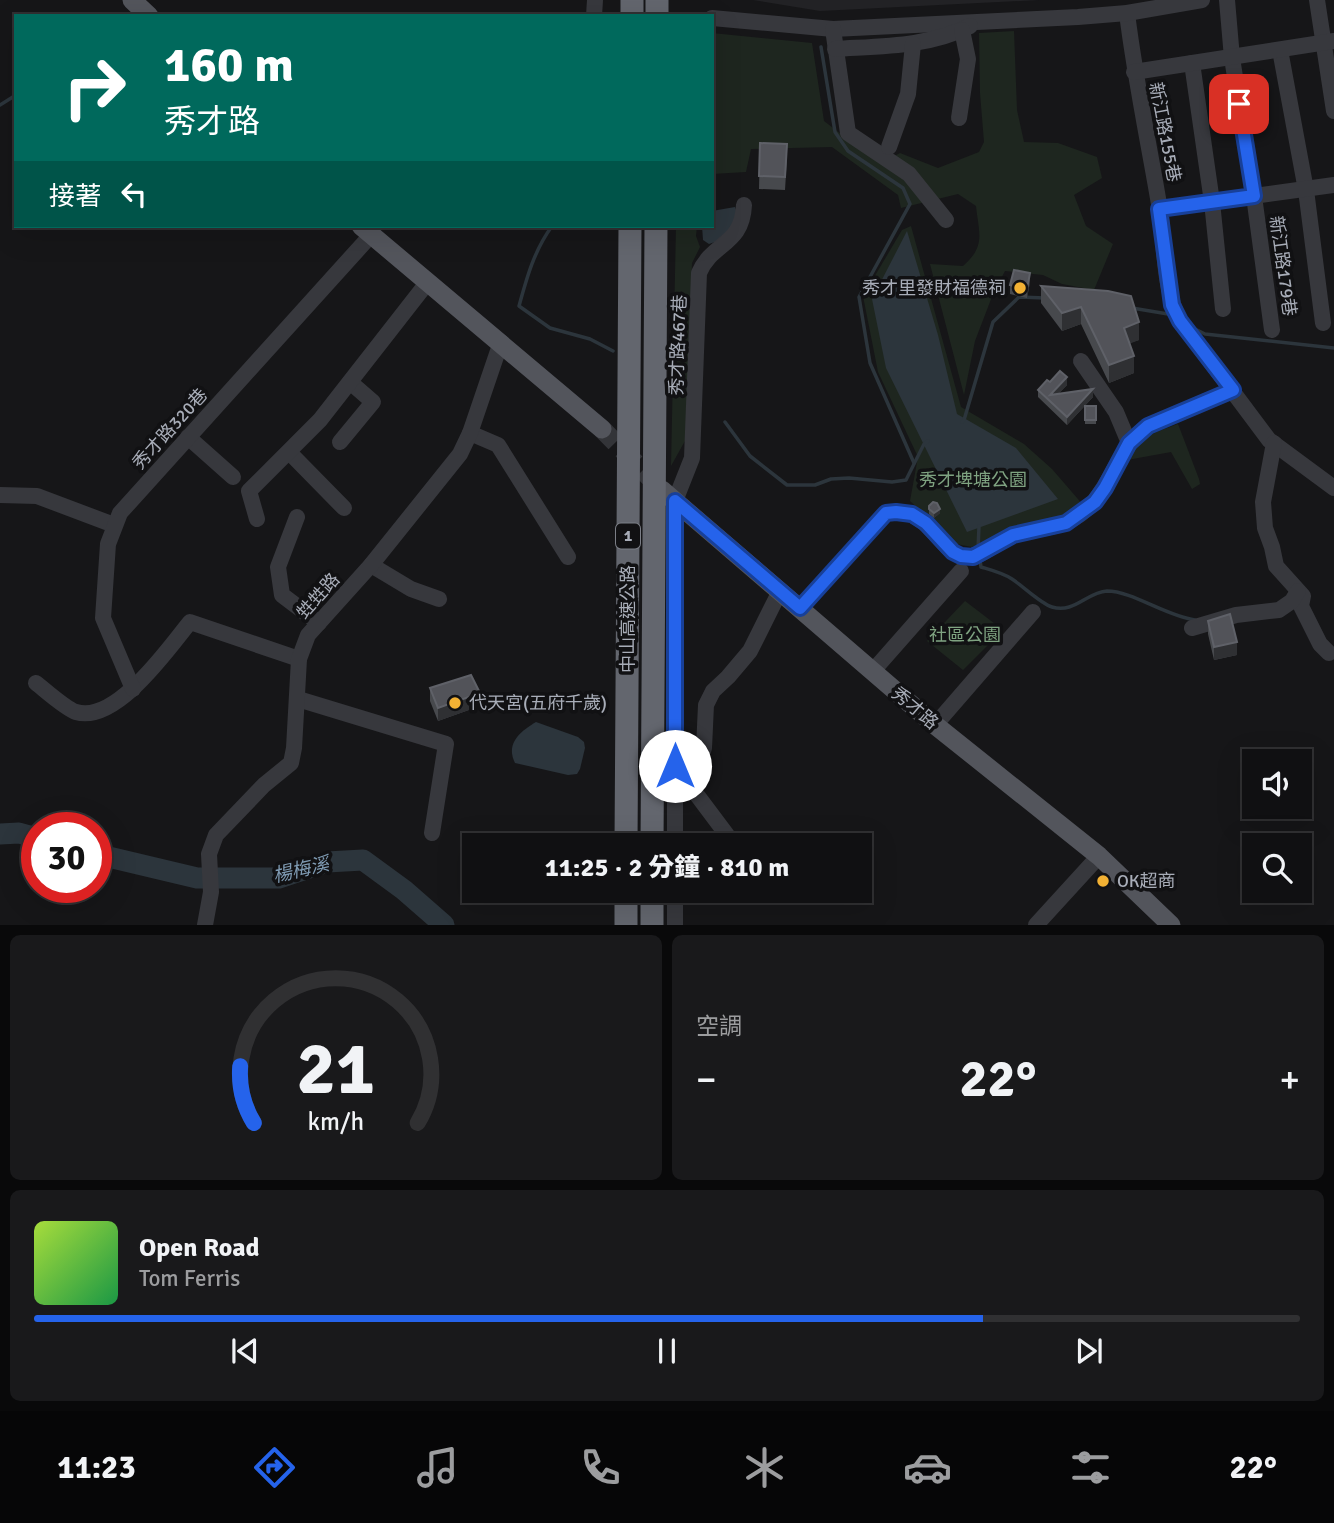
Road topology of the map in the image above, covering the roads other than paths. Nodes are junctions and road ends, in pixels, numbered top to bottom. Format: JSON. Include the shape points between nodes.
{"nodes":[{"id":1,"x":132,"y":0,"type":"edge"},
{"id":2,"x":1202,"y":0,"type":"edge"},
{"id":3,"x":1227,"y":0,"type":"edge"},
{"id":4,"x":1317,"y":0,"type":"edge"},
{"id":5,"x":1127,"y":13,"type":"junction"},
{"id":6,"x":147,"y":14,"type":"edge"},
{"id":7,"x":714,"y":18,"type":"edge"},
{"id":8,"x":979,"y":22,"type":"junction"},
{"id":9,"x":833,"y":29,"type":"junction"},
{"id":10,"x":962,"y":30,"type":"junction"},
{"id":11,"x":1328,"y":42,"type":"edge"},
{"id":12,"x":914,"y":44,"type":"junction"},
{"id":13,"x":835,"y":49,"type":"junction"},
{"id":14,"x":1280,"y":50,"type":"junction"},
{"id":15,"x":1232,"y":58,"type":"junction"},
{"id":16,"x":1192,"y":63,"type":"junction"},
{"id":17,"x":1134,"y":72,"type":"junction"},
{"id":18,"x":1334,"y":111,"type":"edge"},
{"id":19,"x":959,"y":118,"type":"dead end"},
{"id":20,"x":889,"y":146,"type":"dead end"},
{"id":21,"x":1334,"y":185,"type":"edge"},
{"id":22,"x":1306,"y":190,"type":"junction"},
{"id":23,"x":1254,"y":196,"type":"junction"},
{"id":24,"x":1212,"y":202,"type":"junction"},
{"id":25,"x":744,"y":205,"type":"dead end"},
{"id":26,"x":1159,"y":209,"type":"junction"},
{"id":27,"x":946,"y":220,"type":"dead end"},
{"id":28,"x":631,"y":228,"type":"edge"},
{"id":29,"x":656,"y":228,"type":"edge"},
{"id":30,"x":366,"y":230,"type":"edge"},
{"id":31,"x":427,"y":283,"type":"junction"},
{"id":32,"x":1223,"y":309,"type":"dead end"},
{"id":33,"x":1323,"y":323,"type":"dead end"},
{"id":34,"x":1272,"y":330,"type":"dead end"},
{"id":35,"x":501,"y":342,"type":"junction"},
{"id":36,"x":1081,"y":361,"type":"dead end"},
{"id":37,"x":350,"y":383,"type":"junction"},
{"id":38,"x":1233,"y":390,"type":"junction"},
{"id":39,"x":602,"y":429,"type":"tunnel mouth"},
{"id":40,"x":470,"y":433,"type":"junction"},
{"id":41,"x":188,"y":437,"type":"junction"},
{"id":42,"x":340,"y":442,"type":"dead end"},
{"id":43,"x":1129,"y":443,"type":"junction"},
{"id":44,"x":1273,"y":443,"type":"junction"},
{"id":45,"x":289,"y":452,"type":"junction"},
{"id":46,"x":233,"y":477,"type":"dead end"},
{"id":47,"x":1334,"y":488,"type":"edge"},
{"id":48,"x":0,"y":495,"type":"edge"},
{"id":49,"x":668,"y":495,"type":"junction"},
{"id":50,"x":344,"y":508,"type":"dead end"},
{"id":51,"x":297,"y":517,"type":"dead end"},
{"id":52,"x":257,"y":519,"type":"dead end"},
{"id":53,"x":114,"y":525,"type":"junction"},
{"id":54,"x":568,"y":557,"type":"dead end"},
{"id":55,"x":371,"y":565,"type":"junction"},
{"id":56,"x":961,"y":571,"type":"dead end"},
{"id":57,"x":780,"y":591,"type":"junction"},
{"id":58,"x":1298,"y":591,"type":"junction"},
{"id":59,"x":439,"y":599,"type":"dead end"},
{"id":60,"x":800,"y":608,"type":"junction"},
{"id":61,"x":1033,"y":612,"type":"dead end"},
{"id":62,"x":319,"y":623,"type":"junction"},
{"id":63,"x":1192,"y":628,"type":"dead end"},
{"id":64,"x":1329,"y":653,"type":"dead end"},
{"id":65,"x":299,"y":659,"type":"junction"},
{"id":66,"x":872,"y":672,"type":"junction"},
{"id":67,"x":36,"y":683,"type":"dead end"},
{"id":68,"x":133,"y":688,"type":"junction"},
{"id":69,"x":298,"y":699,"type":"junction"},
{"id":70,"x":935,"y":725,"type":"junction"},
{"id":71,"x":432,"y":833,"type":"dead end"},
{"id":72,"x":626,"y":833,"type":"edge"},
{"id":73,"x":652,"y":833,"type":"edge"},
{"id":74,"x":675,"y":833,"type":"edge"},
{"id":75,"x":726,"y":833,"type":"edge"},
{"id":76,"x":1099,"y":856,"type":"junction"},
{"id":77,"x":626,"y":903,"type":"edge"},
{"id":78,"x":652,"y":903,"type":"edge"},
{"id":79,"x":675,"y":903,"type":"edge"},
{"id":80,"x":205,"y":925,"type":"edge"},
{"id":81,"x":626,"y":925,"type":"edge"},
{"id":82,"x":652,"y":925,"type":"edge"},
{"id":83,"x":675,"y":925,"type":"edge"},
{"id":84,"x":1036,"y":925,"type":"edge"},
{"id":85,"x":1171,"y":925,"type":"edge"}],
"edges":[{"from":1,"to":6,"type":"main road"},
{"from":2,"to":5,"type":"street"},
{"from":3,"to":15,"type":"street","name":"新江路179巷"},
{"from":4,"to":11,"type":"street"},
{"from":5,"to":8,"type":"street"},
{"from":5,"to":17,"type":"street","name":"新江路155巷"},
{"from":7,"to":9,"type":"street"},
{"from":8,"to":9,"type":"street"},
{"from":8,"to":10,"type":"street"},
{"from":9,"to":13,"type":"street"},
{"from":10,"to":12,"type":"street"},
{"from":10,"to":19,"type":"street","via":[[968,59]]},
{"from":11,"to":14,"type":"street"},
{"from":11,"to":18,"type":"street"},
{"from":12,"to":13,"type":"street"},
{"from":12,"to":20,"type":"street","via":[[908,94]]},
{"from":13,"to":27,"type":"street","via":[[848,133],[909,174]]},
{"from":14,"to":15,"type":"street"},
{"from":14,"to":22,"type":"street"},
{"from":15,"to":16,"type":"street"},
{"from":15,"to":23,"type":"street","name":"新江路179巷"},
{"from":16,"to":17,"type":"street"},
{"from":16,"to":24,"type":"street"},
{"from":17,"to":26,"type":"street","name":"新江路155巷"},
{"from":21,"to":22,"type":"street"},
{"from":22,"to":23,"type":"street"},
{"from":22,"to":33,"type":"street"},
{"from":23,"to":24,"type":"street"},
{"from":23,"to":34,"type":"street","name":"新江路179巷"},
{"from":24,"to":26,"type":"street"},
{"from":24,"to":32,"type":"street"},
{"from":25,"to":49,"type":"street","name":"秀才路467巷","via":[[736,235],[705,259],[699,273],[692,458]]},
{"from":26,"to":38,"type":"street","name":"新江路155巷","via":[[1172,305]]},
{"from":28,"to":72,"type":"highway","name":"中山高速公路","number":"1"},
{"from":29,"to":73,"type":"highway","name":"中山高速公路","number":"1"},
{"from":30,"to":31,"type":"main road"},
{"from":30,"to":41,"type":"street","name":"秀才路320巷"},
{"from":31,"to":35,"type":"main road"},
{"from":31,"to":37,"type":"street"},
{"from":35,"to":39,"type":"main road"},
{"from":35,"to":40,"type":"street","name":"甡甡路"},
{"from":36,"to":43,"type":"street","via":[[1116,412]]},
{"from":37,"to":42,"type":"street","via":[[373,402]]},
{"from":37,"to":45,"type":"street"},
{"from":38,"to":43,"type":"street","via":[[1148,426]]},
{"from":38,"to":44,"type":"street","name":"新江路155巷"},
{"from":40,"to":54,"type":"street","via":[[498,445]]},
{"from":40,"to":55,"type":"street","name":"甡甡路","via":[[460,454]]},
{"from":41,"to":46,"type":"street"},
{"from":41,"to":53,"type":"street","name":"秀才路320巷"},
{"from":43,"to":60,"type":"street","via":[[1095,502],[1066,523],[1013,535],[979,553],[961,556],[912,514],[886,513]]},
{"from":44,"to":47,"type":"street","name":"新江路155巷"},
{"from":44,"to":58,"type":"street","via":[[1263,502],[1265,528],[1276,566]]},
{"from":45,"to":50,"type":"street"},
{"from":45,"to":52,"type":"street","via":[[249,491]]},
{"from":48,"to":53,"type":"street","via":[[37,496]]},
{"from":49,"to":57,"type":"main road","name":"秀才路"},
{"from":49,"to":74,"type":"street"},
{"from":51,"to":62,"type":"street","via":[[278,567],[282,595]]},
{"from":53,"to":68,"type":"street","name":"秀才路320巷","via":[[108,544],[103,618]]},
{"from":55,"to":59,"type":"street","via":[[411,589]]},
{"from":55,"to":62,"type":"street","name":"甡甡路"},
{"from":56,"to":66,"type":"street"},
{"from":57,"to":60,"type":"main road","name":"秀才路"},
{"from":57,"to":75,"type":"street","via":[[750,651],[706,705],[704,748],[694,775],[694,791]]},
{"from":58,"to":63,"type":"street","via":[[1279,610],[1236,615]]},
{"from":58,"to":64,"type":"street","via":[[1303,596],[1301,606]]},
{"from":60,"to":66,"type":"main road","name":"秀才路"},
{"from":61,"to":70,"type":"street"},
{"from":62,"to":65,"type":"street","name":"甡甡路","via":[[308,635]]},
{"from":65,"to":68,"type":"street","via":[[190,622]]},
{"from":65,"to":69,"type":"street","name":"甡甡路"},
{"from":66,"to":70,"type":"main road","name":"秀才路"},
{"from":67,"to":68,"type":"street","via":[[75,712],[102,711]]},
{"from":69,"to":71,"type":"street","via":[[446,744]]},
{"from":69,"to":80,"type":"street","name":"甡甡路","via":[[291,764],[264,785],[211,845],[211,892]]},
{"from":70,"to":76,"type":"main road","name":"秀才路"},
{"from":76,"to":84,"type":"street"},
{"from":76,"to":85,"type":"main road","name":"秀才路"},
{"from":77,"to":81,"type":"highway"},
{"from":78,"to":82,"type":"highway"},
{"from":79,"to":83,"type":"street"}]}
